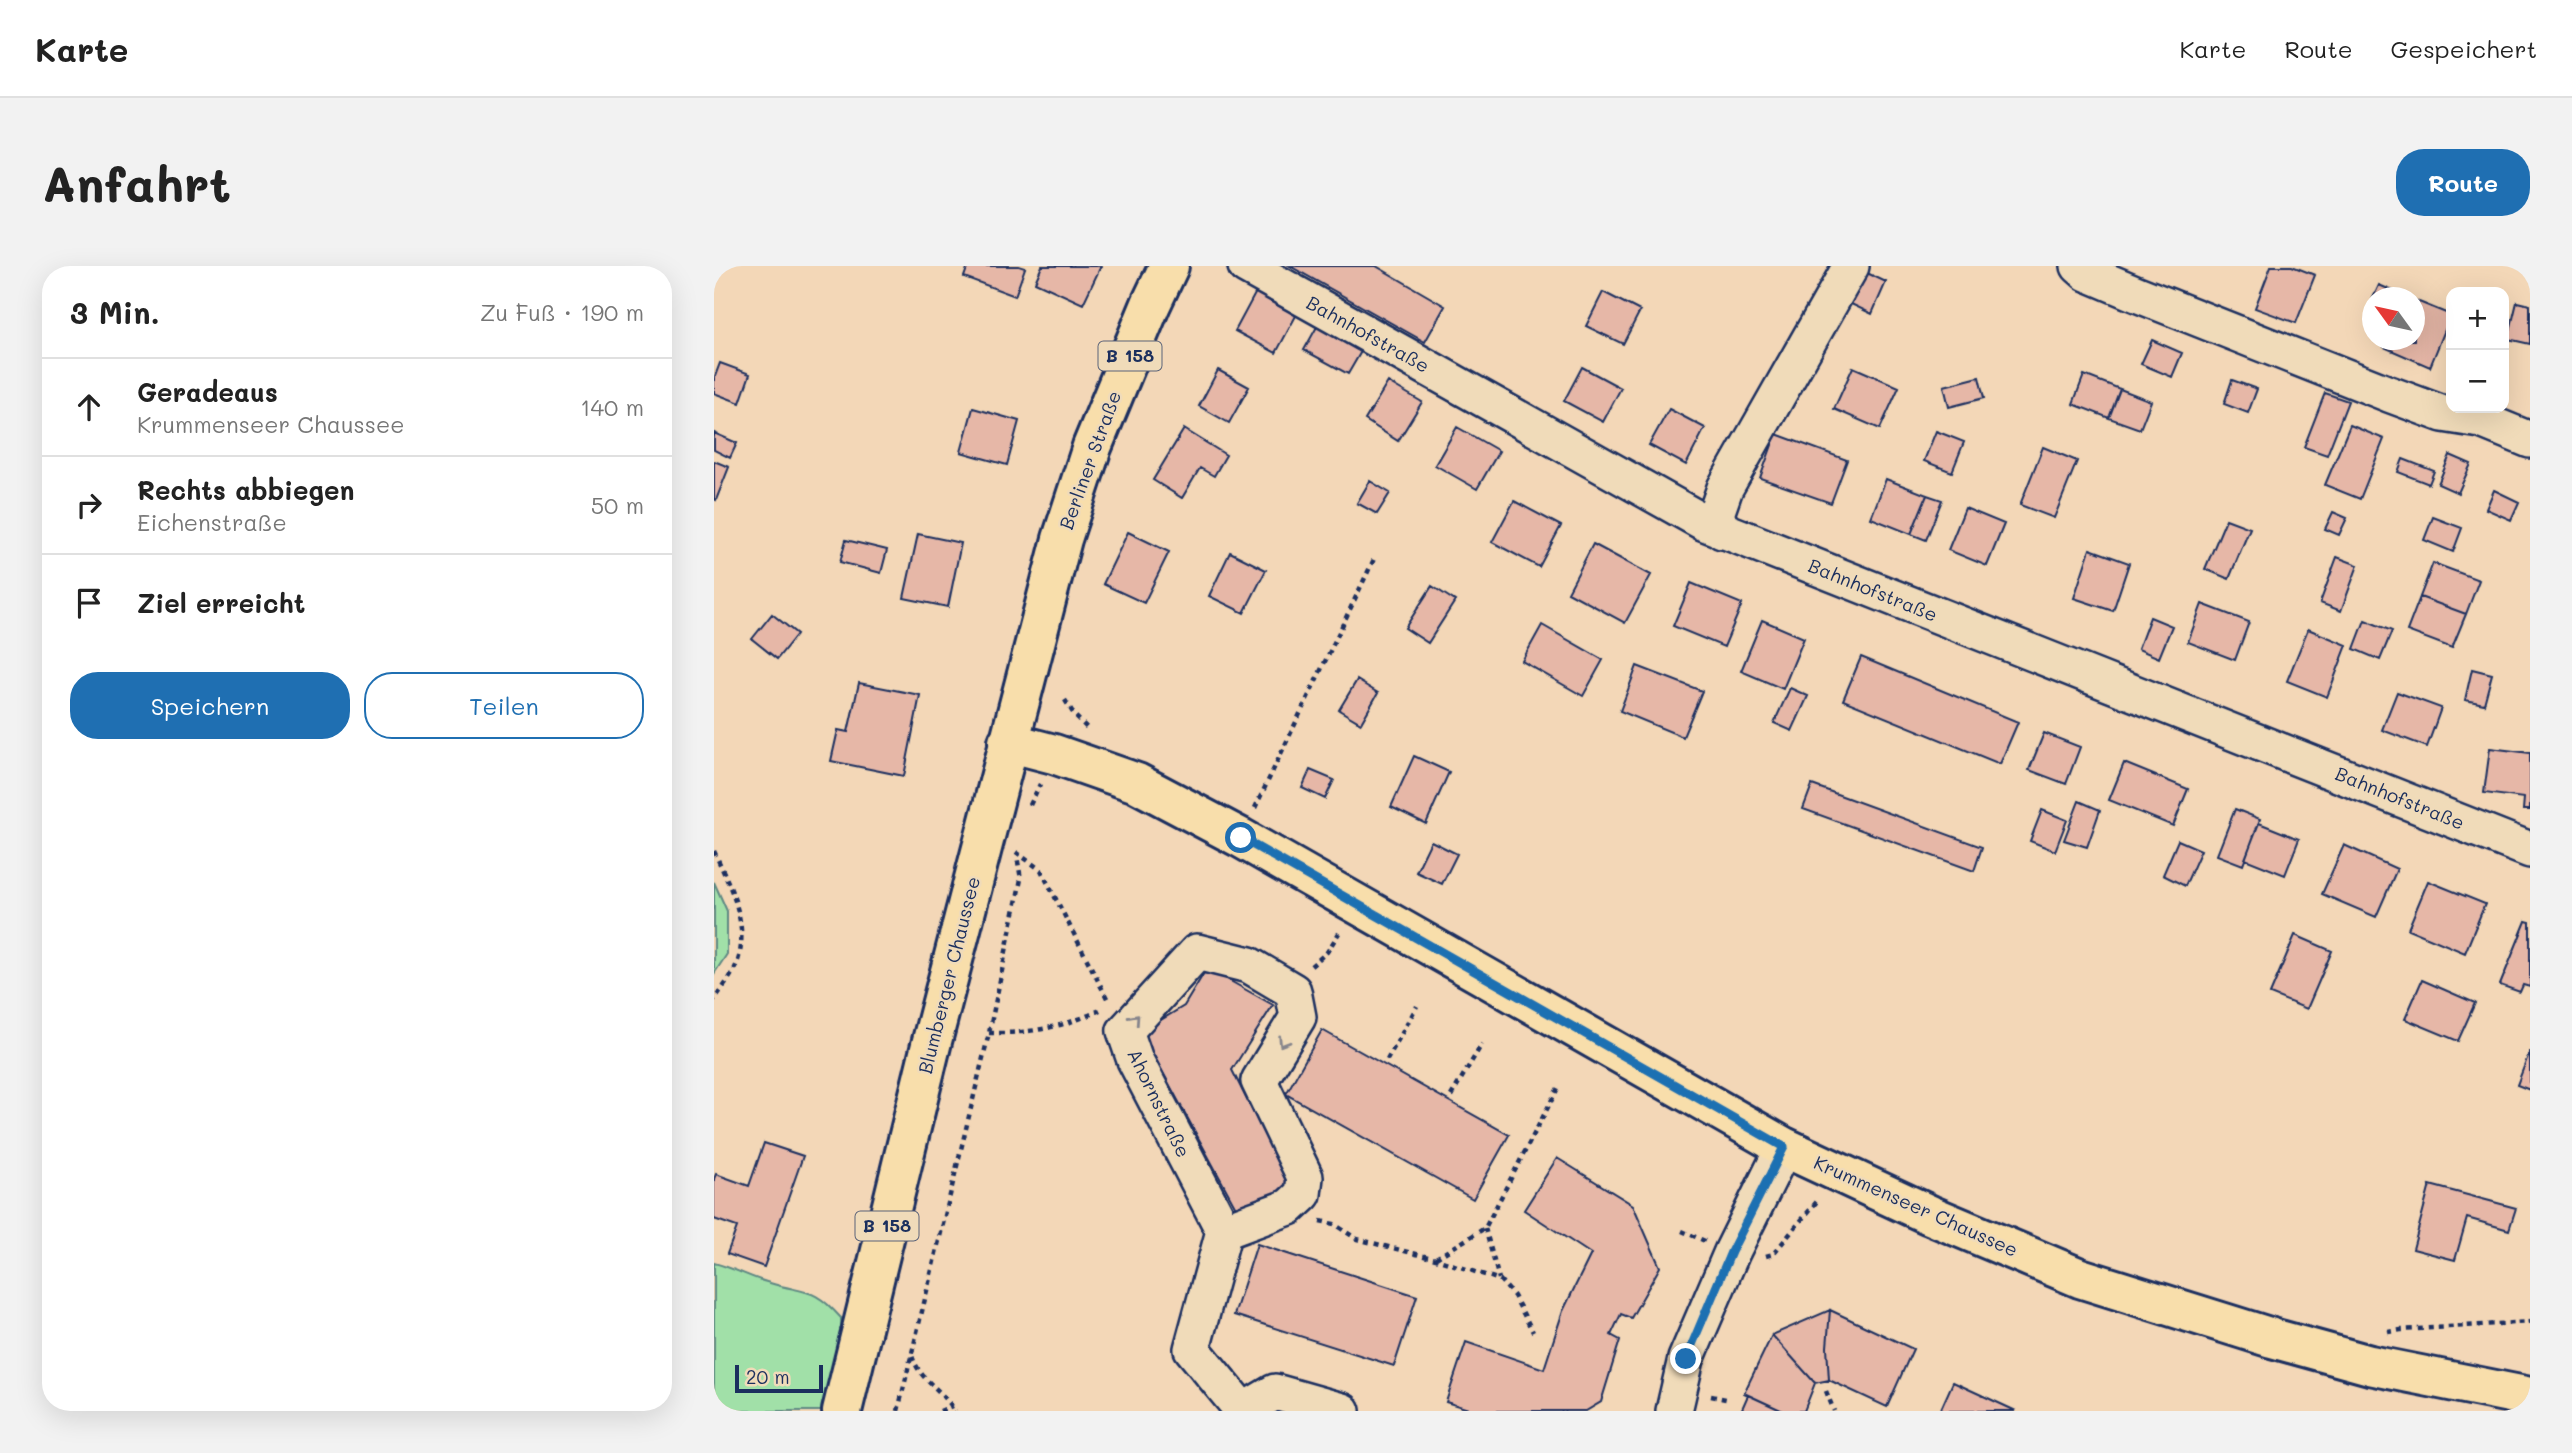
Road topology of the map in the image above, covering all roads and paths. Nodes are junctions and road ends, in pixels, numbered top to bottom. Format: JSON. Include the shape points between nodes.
{"nodes":[{"id":1,"x":1169,"y":266,"type":"edge"},
{"id":2,"x":1246,"y":266,"type":"edge"},
{"id":3,"x":1851,"y":266,"type":"edge"},
{"id":4,"x":2079,"y":266,"type":"edge"},
{"id":5,"x":2530,"y":440,"type":"edge"},
{"id":6,"x":1723,"y":531,"type":"junction"},
{"id":7,"x":1062,"y":539,"type":"joint"},
{"id":8,"x":1374,"y":559,"type":"dead end"},
{"id":9,"x":1065,"y":700,"type":"dead end"},
{"id":10,"x":1097,"y":733,"type":"dead end"},
{"id":11,"x":1007,"y":742,"type":"junction"},
{"id":12,"x":1054,"y":754,"type":"junction"},
{"id":13,"x":1025,"y":816,"type":"dead end"},
{"id":14,"x":1250,"y":818,"type":"dead end"},
{"id":15,"x":1014,"y":841,"type":"dead end"},
{"id":16,"x":2530,"y":850,"type":"edge"},
{"id":17,"x":714,"y":851,"type":"edge"},
{"id":18,"x":1016,"y":852,"type":"junction"},
{"id":19,"x":1339,"y":932,"type":"dead end"},
{"id":20,"x":1327,"y":952,"type":"dead end"},
{"id":21,"x":733,"y":971,"type":"junction"},
{"id":22,"x":741,"y":975,"type":"dead end"},
{"id":23,"x":714,"y":1000,"type":"edge"},
{"id":24,"x":1417,"y":1006,"type":"dead end"},
{"id":25,"x":989,"y":1033,"type":"junction"},
{"id":26,"x":1482,"y":1044,"type":"dead end"},
{"id":27,"x":1387,"y":1060,"type":"dead end"},
{"id":28,"x":1558,"y":1088,"type":"dead end"},
{"id":29,"x":1451,"y":1097,"type":"dead end"},
{"id":30,"x":1784,"y":1147,"type":"junction"},
{"id":31,"x":1289,"y":1207,"type":"junction"},
{"id":32,"x":1485,"y":1228,"type":"junction"},
{"id":33,"x":1224,"y":1231,"type":"junction"},
{"id":34,"x":1682,"y":1231,"type":"dead end"},
{"id":35,"x":1701,"y":1239,"type":"dead end"},
{"id":36,"x":1436,"y":1259,"type":"junction"},
{"id":37,"x":1500,"y":1280,"type":"junction"},
{"id":38,"x":2530,"y":1322,"type":"edge"},
{"id":39,"x":1533,"y":1332,"type":"dead end"},
{"id":40,"x":2379,"y":1335,"type":"dead end"},
{"id":41,"x":911,"y":1356,"type":"junction"},
{"id":42,"x":1826,"y":1391,"type":"dead end"},
{"id":43,"x":2530,"y":1396,"type":"edge"},
{"id":44,"x":953,"y":1408,"type":"edge"},
{"id":45,"x":842,"y":1411,"type":"edge"},
{"id":46,"x":898,"y":1411,"type":"edge"},
{"id":47,"x":940,"y":1411,"type":"edge"},
{"id":48,"x":1243,"y":1411,"type":"edge"},
{"id":49,"x":1342,"y":1411,"type":"edge"},
{"id":50,"x":1674,"y":1411,"type":"edge"},
{"id":51,"x":1834,"y":1411,"type":"edge"}],
"edges":[{"from":1,"to":7,"type":"main road","name":"Berliner Straße","number":"B 158","via":[[1092,447]]},
{"from":2,"to":6,"type":"street","name":"Bahnhofstraße"},
{"from":3,"to":6,"type":"street","via":[[1725,488],[1716,514]]},
{"from":4,"to":5,"type":"street","via":[[2137,295],[2389,394],[2443,414],[2481,420]]},
{"from":6,"to":16,"type":"street","name":"Bahnhofstraße"},
{"from":7,"to":11,"type":"main road","name":"Blumberger Chaussee","number":"B 158"},
{"from":8,"to":14,"type":"path"},
{"from":9,"to":10,"type":"path","via":[[1075,716]]},
{"from":11,"to":12,"type":"main road","name":"Krummenseer Chaussee"},
{"from":11,"to":45,"type":"main road","name":"Blumberger Chaussee","number":"B 158"},
{"from":12,"to":13,"type":"path"},
{"from":12,"to":30,"type":"main road","name":"Krummenseer Chaussee","via":[[1137,783],[1241,838]]},
{"from":15,"to":18,"type":"path"},
{"from":17,"to":21,"type":"path","via":[[735,900],[741,929]]},
{"from":18,"to":25,"type":"path","via":[[1021,879]]},
{"from":18,"to":25,"type":"path","via":[[1041,870],[1110,1005],[1056,1027]]},
{"from":19,"to":20,"type":"path"},
{"from":21,"to":22,"type":"path"},
{"from":21,"to":23,"type":"path"},
{"from":24,"to":27,"type":"path"},
{"from":25,"to":41,"type":"path"},
{"from":26,"to":29,"type":"path"},
{"from":28,"to":32,"type":"path"},
{"from":30,"to":43,"type":"main road","name":"Krummenseer Chaussee","via":[[2080,1278],[2370,1364]]},
{"from":30,"to":50,"type":"street","via":[[1731,1252],[1691,1347]]},
{"from":31,"to":33,"type":"street"},
{"from":33,"to":31,"type":"street","name":"Ahornstraße","one_way":true,"via":[[1135,1060],[1125,1031],[1197,952],[1249,965],[1293,991],[1298,1017],[1259,1082],[1305,1177],[1303,1194]]},
{"from":31,"to":36,"type":"path","via":[[1296,1216],[1334,1224],[1357,1239]]},
{"from":32,"to":36,"type":"path"},
{"from":32,"to":37,"type":"path"},
{"from":33,"to":48,"type":"street","via":[[1192,1349]]},
{"from":34,"to":35,"type":"path"},
{"from":36,"to":37,"type":"path"},
{"from":37,"to":39,"type":"path"},
{"from":38,"to":40,"type":"path"},
{"from":41,"to":44,"type":"path","via":[[918,1372]]},
{"from":41,"to":46,"type":"path"},
{"from":42,"to":51,"type":"path"},
{"from":44,"to":47,"type":"path"},
{"from":48,"to":49,"type":"street","via":[[1275,1392]]}]}
